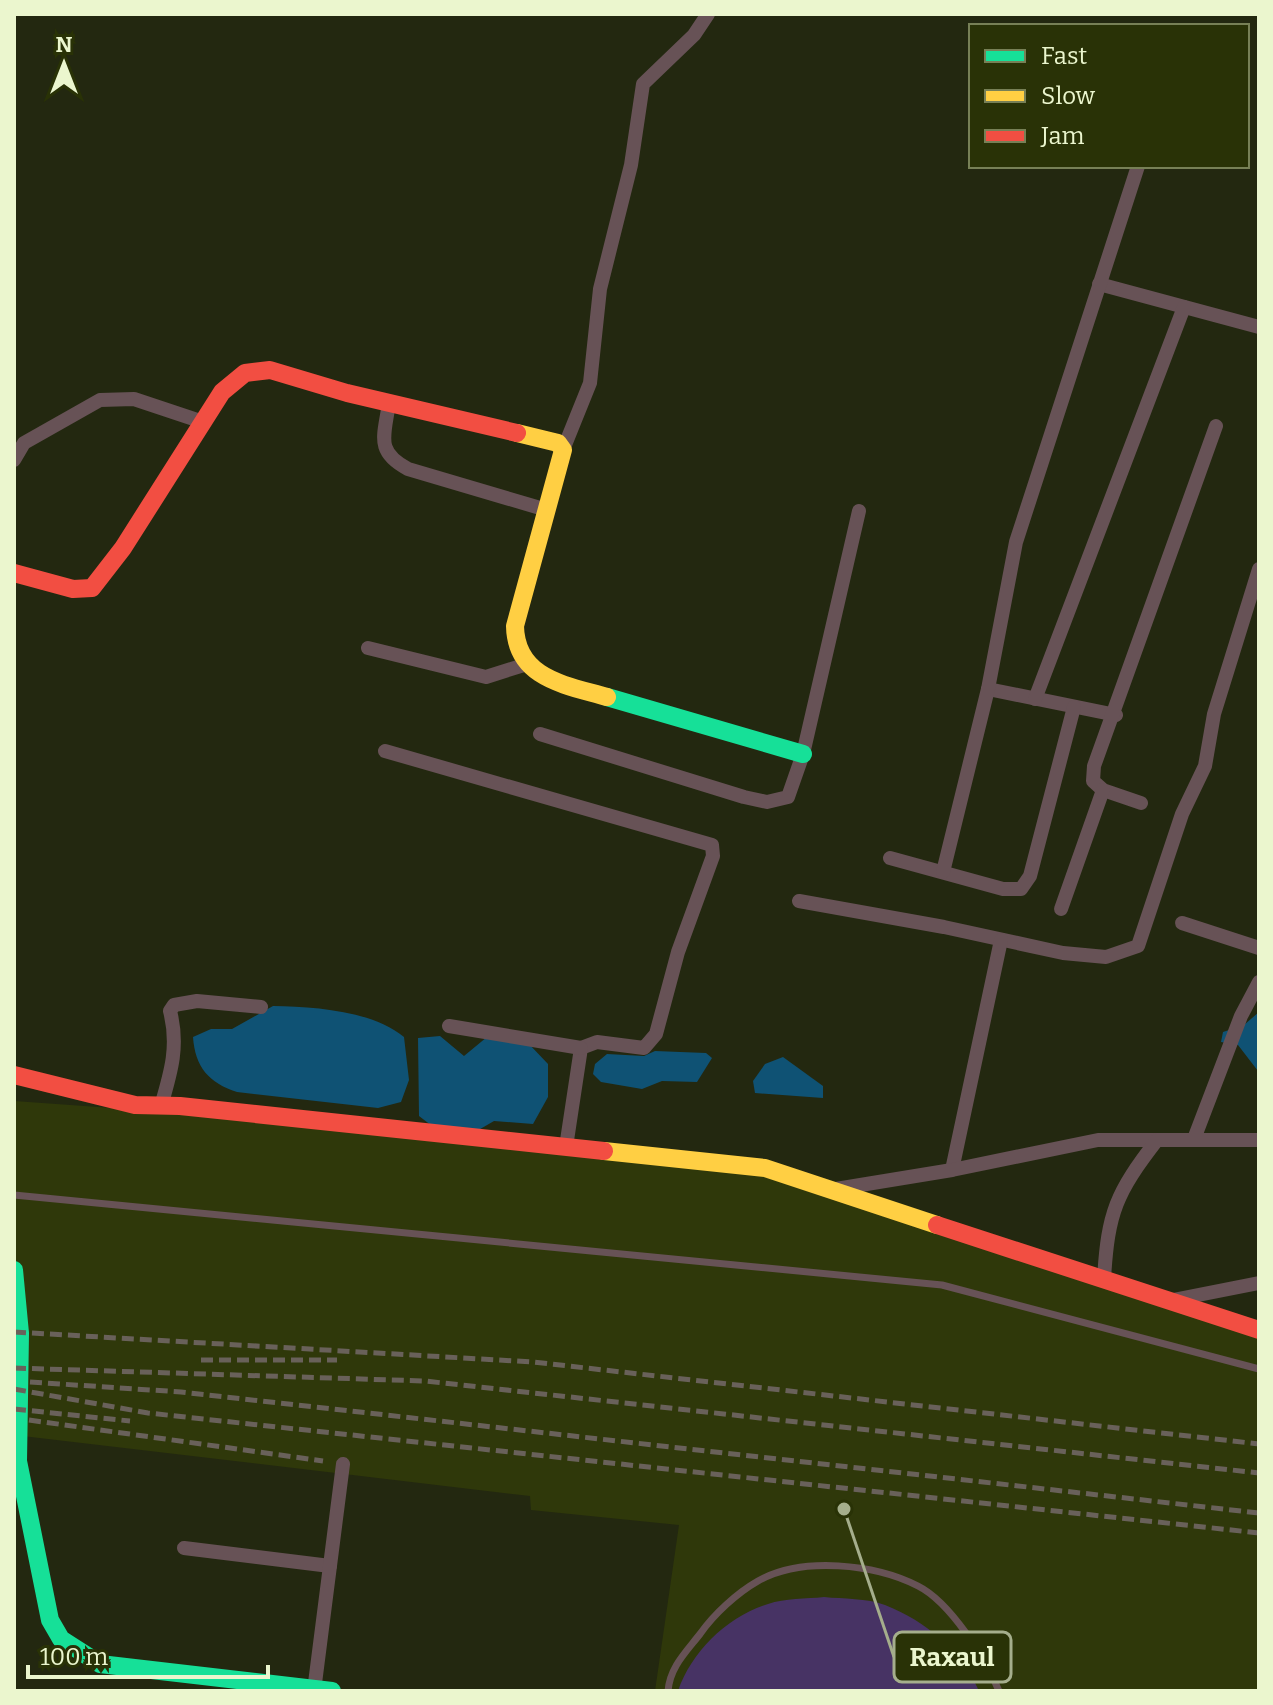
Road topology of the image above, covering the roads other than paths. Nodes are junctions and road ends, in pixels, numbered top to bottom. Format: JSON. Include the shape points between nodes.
{"nodes":[{"id":1,"x":708,"y":14,"type":"edge"},
{"id":2,"x":1137,"y":168,"type":"edge"},
{"id":3,"x":1099,"y":284,"type":"junction"},
{"id":4,"x":1184,"y":307,"type":"junction"},
{"id":5,"x":1259,"y":327,"type":"edge"},
{"id":6,"x":389,"y":402,"type":"junction"},
{"id":7,"x":203,"y":422,"type":"junction"},
{"id":8,"x":1216,"y":426,"type":"dead end"},
{"id":9,"x":563,"y":450,"type":"junction"},
{"id":10,"x":14,"y":460,"type":"edge"},
{"id":11,"x":547,"y":510,"type":"junction"},
{"id":12,"x":859,"y":511,"type":"dead end"},
{"id":13,"x":1259,"y":569,"type":"edge"},
{"id":14,"x":14,"y":573,"type":"edge"},
{"id":15,"x":368,"y":648,"type":"dead end"},
{"id":16,"x":527,"y":664,"type":"junction"},
{"id":17,"x":988,"y":689,"type":"junction"},
{"id":18,"x":1035,"y":699,"type":"junction"},
{"id":19,"x":1074,"y":707,"type":"junction"},
{"id":20,"x":1116,"y":715,"type":"junction"},
{"id":21,"x":540,"y":734,"type":"dead end"},
{"id":22,"x":385,"y":751,"type":"dead end"},
{"id":23,"x":803,"y":754,"type":"junction"},
{"id":24,"x":1103,"y":790,"type":"junction"},
{"id":25,"x":1141,"y":803,"type":"dead end"},
{"id":26,"x":890,"y":858,"type":"dead end"},
{"id":27,"x":943,"y":872,"type":"junction"},
{"id":28,"x":799,"y":901,"type":"dead end"},
{"id":29,"x":1061,"y":909,"type":"dead end"},
{"id":30,"x":1182,"y":923,"type":"dead end"},
{"id":31,"x":1001,"y":940,"type":"junction"},
{"id":32,"x":1259,"y":948,"type":"edge"},
{"id":33,"x":1259,"y":982,"type":"edge"},
{"id":34,"x":261,"y":1007,"type":"dead end"},
{"id":35,"x":449,"y":1026,"type":"dead end"},
{"id":36,"x":581,"y":1048,"type":"junction"},
{"id":37,"x":14,"y":1075,"type":"edge"},
{"id":38,"x":161,"y":1106,"type":"junction"},
{"id":39,"x":1194,"y":1139,"type":"junction"},
{"id":40,"x":1157,"y":1140,"type":"junction"},
{"id":41,"x":1259,"y":1140,"type":"edge"},
{"id":42,"x":566,"y":1147,"type":"junction"},
{"id":43,"x":952,"y":1170,"type":"junction"},
{"id":44,"x":828,"y":1190,"type":"junction"},
{"id":45,"x":14,"y":1195,"type":"edge"},
{"id":46,"x":14,"y":1270,"type":"edge"},
{"id":47,"x":1104,"y":1279,"type":"junction"},
{"id":48,"x":1259,"y":1283,"type":"edge"},
{"id":49,"x":1170,"y":1301,"type":"junction"},
{"id":50,"x":1259,"y":1330,"type":"edge"},
{"id":51,"x":1259,"y":1369,"type":"edge"},
{"id":52,"x":16,"y":1464,"type":"edge"},
{"id":53,"x":343,"y":1464,"type":"dead end"},
{"id":54,"x":184,"y":1548,"type":"dead end"},
{"id":55,"x":330,"y":1566,"type":"junction"},
{"id":56,"x":320,"y":1690,"type":"edge"},
{"id":57,"x":668,"y":1691,"type":"edge"},
{"id":58,"x":999,"y":1691,"type":"edge"}],
"edges":[{"from":1,"to":9,"type":"street","via":[[694,35],[643,84],[631,165],[600,289],[590,383]]},
{"from":2,"to":3,"type":"street"},
{"from":3,"to":4,"type":"street"},
{"from":3,"to":17,"type":"street","via":[[1016,542]]},
{"from":4,"to":5,"type":"street"},
{"from":4,"to":18,"type":"street"},
{"from":6,"to":7,"type":"street","via":[[256,369],[233,380]]},
{"from":6,"to":9,"type":"street","via":[[558,443]]},
{"from":6,"to":11,"type":"street","via":[[383,443],[393,462]]},
{"from":7,"to":10,"type":"street","via":[[134,399],[100,400],[24,443]]},
{"from":7,"to":14,"type":"street","via":[[92,588],[79,591]]},
{"from":8,"to":20,"type":"street"},
{"from":9,"to":11,"type":"street"},
{"from":11,"to":16,"type":"street","via":[[515,626],[517,649]]},
{"from":12,"to":23,"type":"street"},
{"from":13,"to":31,"type":"street","via":[[1214,714],[1205,766],[1182,814],[1138,946],[1106,957]]},
{"from":15,"to":16,"type":"street","via":[[486,677]]},
{"from":16,"to":23,"type":"street","via":[[544,679]]},
{"from":17,"to":18,"type":"street"},
{"from":17,"to":27,"type":"street"},
{"from":18,"to":19,"type":"street"},
{"from":19,"to":20,"type":"street"},
{"from":19,"to":27,"type":"street","via":[[1030,876],[1021,889]]},
{"from":20,"to":24,"type":"street","via":[[1094,766],[1093,781]]},
{"from":21,"to":23,"type":"street","via":[[767,802],[788,797]]},
{"from":22,"to":36,"type":"street","via":[[712,845],[713,856],[651,1043],[630,1048],[597,1042]]},
{"from":24,"to":25,"type":"street"},
{"from":24,"to":29,"type":"street"},
{"from":26,"to":27,"type":"street"},
{"from":28,"to":31,"type":"street"},
{"from":30,"to":32,"type":"street"},
{"from":31,"to":43,"type":"street"},
{"from":33,"to":39,"type":"street"},
{"from":34,"to":38,"type":"street","via":[[197,1001],[174,1005],[174,1059]]},
{"from":35,"to":36,"type":"street"},
{"from":36,"to":42,"type":"street"},
{"from":37,"to":38,"type":"street","via":[[135,1105]]},
{"from":38,"to":42,"type":"street"},
{"from":39,"to":40,"type":"street"},
{"from":39,"to":41,"type":"street"},
{"from":40,"to":43,"type":"street","via":[[1098,1140]]},
{"from":40,"to":47,"type":"street","via":[[1115,1200]]},
{"from":42,"to":44,"type":"street","via":[[765,1168]]},
{"from":43,"to":44,"type":"street"},
{"from":44,"to":47,"type":"street"},
{"from":45,"to":51,"type":"lane","via":[[942,1285]]},
{"from":46,"to":52,"type":"street","via":[[20,1333]]},
{"from":47,"to":49,"type":"street"},
{"from":48,"to":49,"type":"street"},
{"from":49,"to":50,"type":"street"},
{"from":52,"to":56,"type":"street","via":[[50,1620],[76,1652],[100,1664]]},
{"from":53,"to":55,"type":"street"},
{"from":54,"to":55,"type":"street"},
{"from":55,"to":56,"type":"street"},
{"from":57,"to":58,"type":"lane","via":[[670,1674],[710,1619],[759,1580],[805,1567],[870,1570],[920,1587],[965,1630]]}]}
